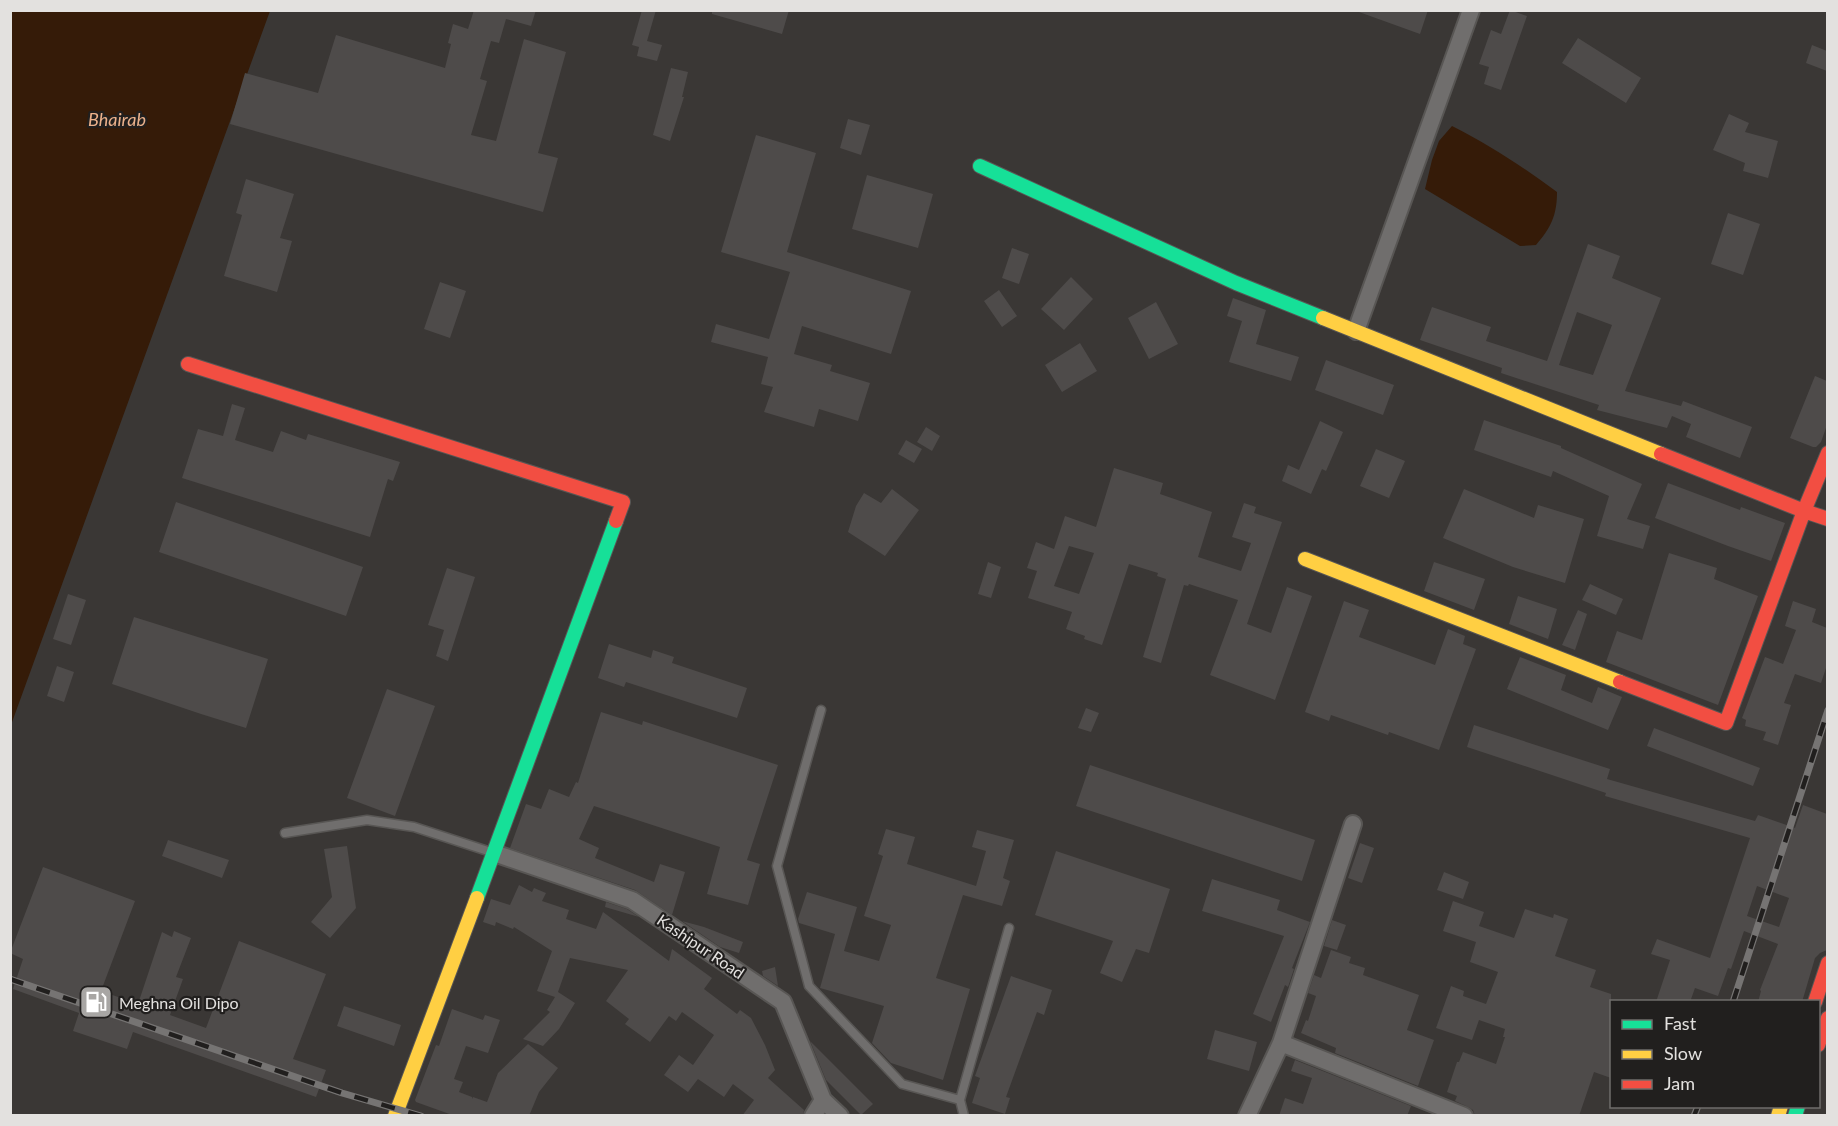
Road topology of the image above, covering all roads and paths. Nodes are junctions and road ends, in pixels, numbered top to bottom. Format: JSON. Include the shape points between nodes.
{"nodes":[{"id":1,"x":1471,"y":10,"type":"edge"},
{"id":2,"x":980,"y":166,"type":"dead end"},
{"id":3,"x":1356,"y":331,"type":"junction"},
{"id":4,"x":188,"y":364,"type":"dead end"},
{"id":5,"x":1827,"y":453,"type":"edge"},
{"id":6,"x":1804,"y":511,"type":"junction"},
{"id":7,"x":1827,"y":519,"type":"edge"},
{"id":8,"x":1305,"y":559,"type":"dead end"},
{"id":9,"x":821,"y":710,"type":"dead end"},
{"id":10,"x":1353,"y":824,"type":"dead end"},
{"id":11,"x":285,"y":833,"type":"dead end"},
{"id":12,"x":494,"y":853,"type":"junction"},
{"id":13,"x":1010,"y":928,"type":"dead end"},
{"id":14,"x":1827,"y":963,"type":"edge"},
{"id":15,"x":1816,"y":1000,"type":"edge"},
{"id":16,"x":1827,"y":1018,"type":"edge"},
{"id":17,"x":1820,"y":1039,"type":"edge"},
{"id":18,"x":1281,"y":1043,"type":"junction"},
{"id":19,"x":823,"y":1100,"type":"junction"},
{"id":20,"x":960,"y":1100,"type":"junction"},
{"id":21,"x":395,"y":1116,"type":"edge"},
{"id":22,"x":813,"y":1116,"type":"edge"},
{"id":23,"x":840,"y":1116,"type":"edge"},
{"id":24,"x":964,"y":1116,"type":"edge"},
{"id":25,"x":1247,"y":1116,"type":"edge"},
{"id":26,"x":1464,"y":1116,"type":"edge"}],
"edges":[{"from":1,"to":3,"type":"street"},
{"from":2,"to":3,"type":"street","via":[[1236,283]]},
{"from":3,"to":6,"type":"street"},
{"from":4,"to":12,"type":"street","via":[[623,502]]},
{"from":5,"to":6,"type":"street"},
{"from":6,"to":7,"type":"street"},
{"from":6,"to":8,"type":"street","via":[[1726,723]]},
{"from":9,"to":20,"type":"lane","via":[[777,866],[809,986],[902,1084]]},
{"from":10,"to":18,"type":"street"},
{"from":11,"to":12,"type":"lane","via":[[367,820],[414,827]]},
{"from":12,"to":19,"type":"street","name":"Kashipur Road","via":[[632,900],[783,1002]]},
{"from":12,"to":21,"type":"street"},
{"from":13,"to":20,"type":"lane"},
{"from":14,"to":15,"type":"street"},
{"from":16,"to":17,"type":"street"},
{"from":18,"to":25,"type":"street"},
{"from":18,"to":26,"type":"street"},
{"from":19,"to":22,"type":"street"},
{"from":19,"to":23,"type":"street","name":"Kashipur Road"},
{"from":20,"to":24,"type":"lane"}]}
